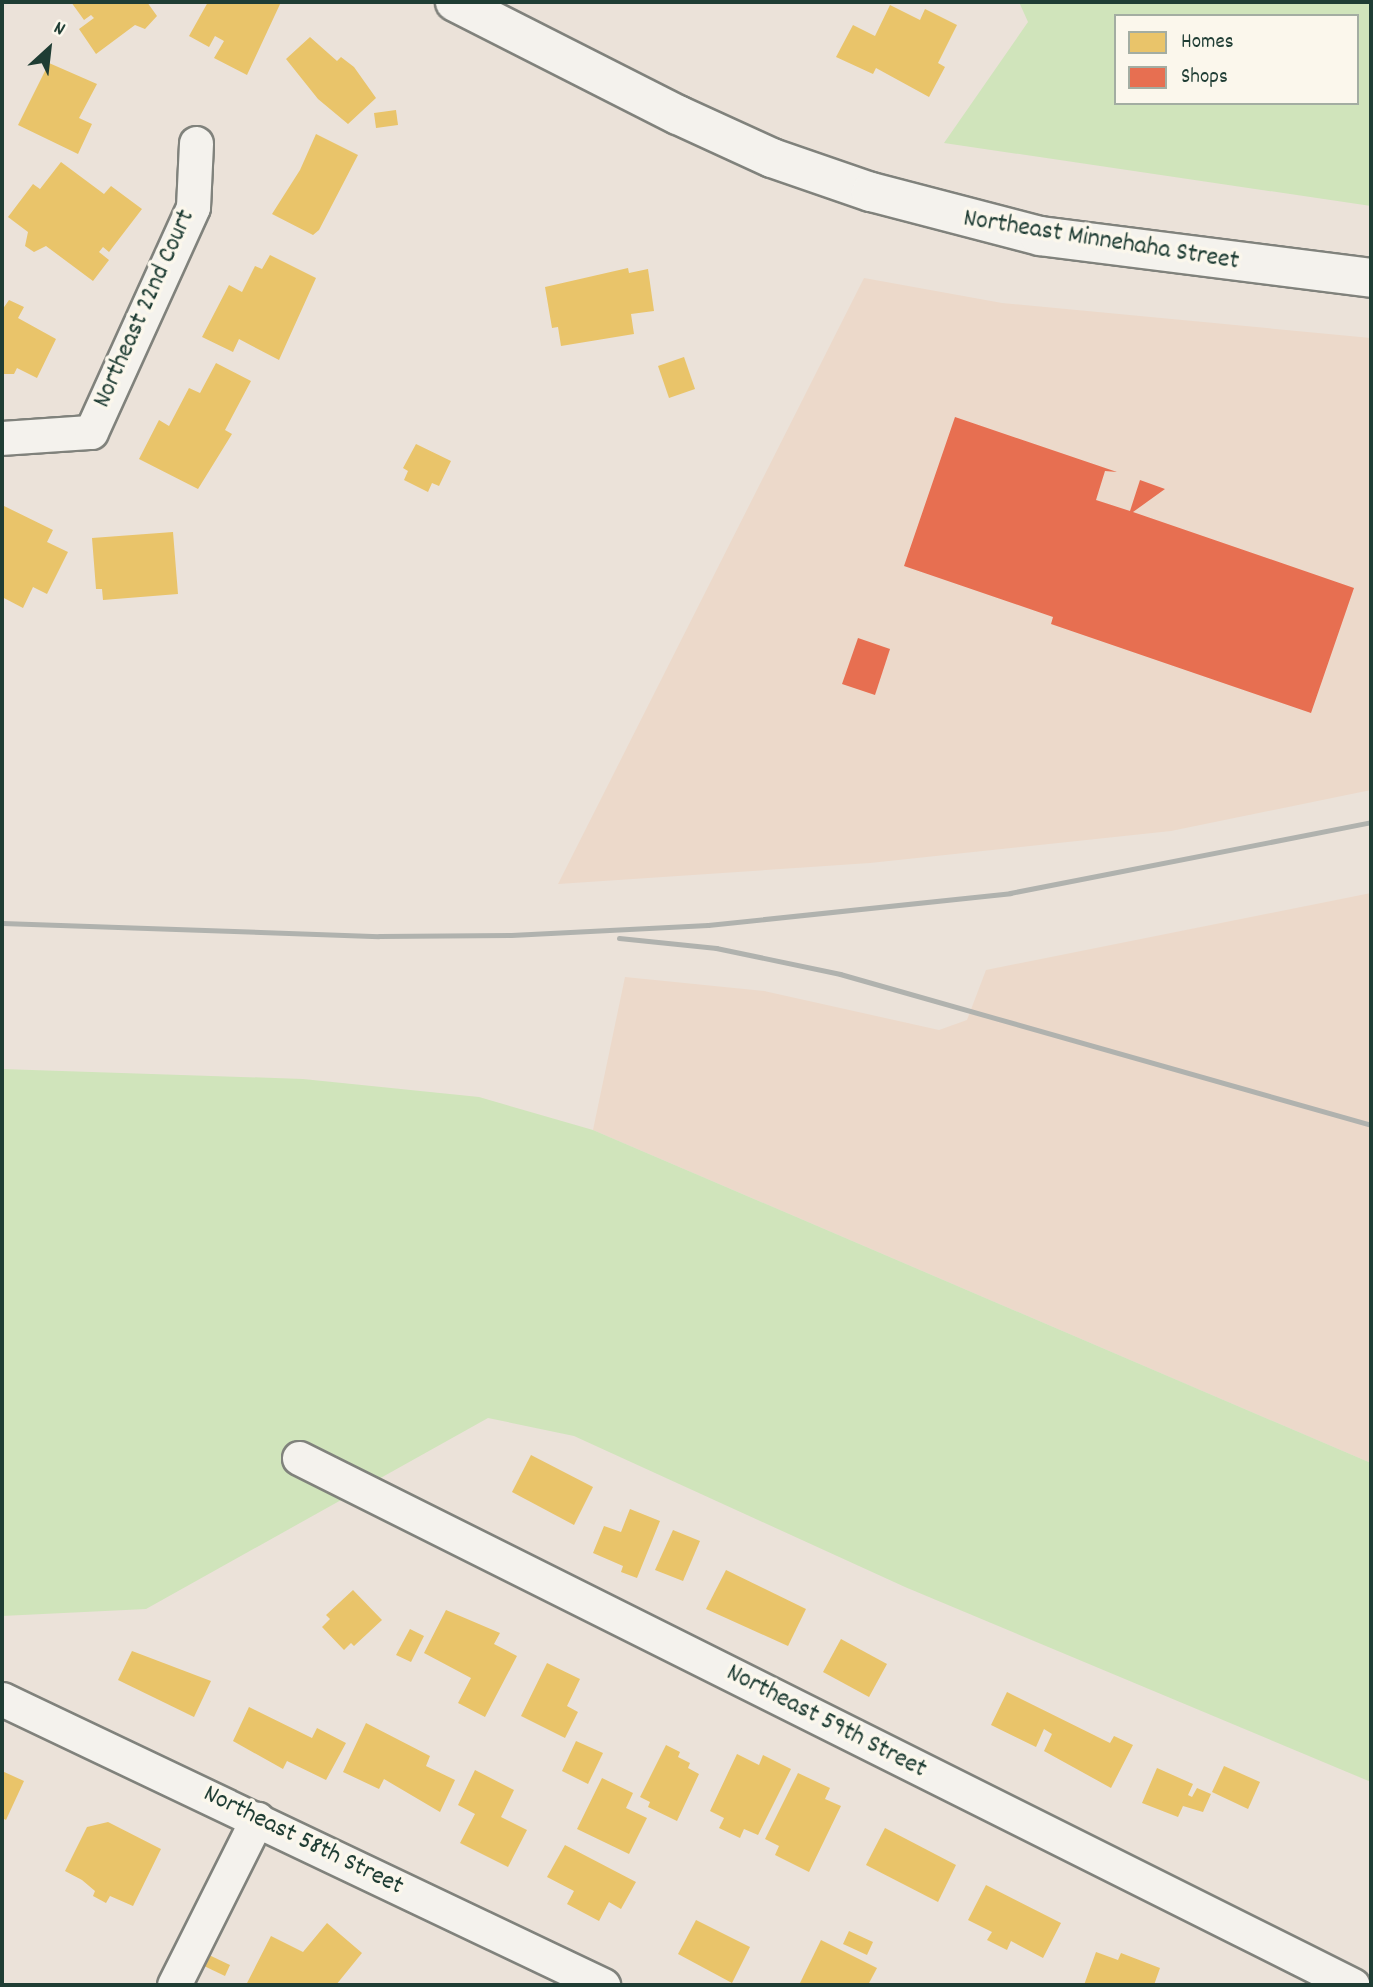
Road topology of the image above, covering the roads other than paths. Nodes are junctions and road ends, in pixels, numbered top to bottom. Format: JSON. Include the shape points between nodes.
{"nodes":[{"id":1,"x":455,"y":2,"type":"edge"},
{"id":2,"x":197,"y":143,"type":"dead end"},
{"id":3,"x":1371,"y":278,"type":"edge"},
{"id":4,"x":2,"y":438,"type":"edge"},
{"id":5,"x":299,"y":1458,"type":"dead end"},
{"id":6,"x":2,"y":1699,"type":"edge"},
{"id":7,"x":257,"y":1819,"type":"junction"},
{"id":8,"x":174,"y":1985,"type":"edge"},
{"id":9,"x":603,"y":1985,"type":"edge"},
{"id":10,"x":1353,"y":1985,"type":"edge"}],
"edges":[{"from":1,"to":3,"type":"main road","name":"Northeast Minnehaha Street","via":[[772,158],[871,192],[1040,236]]},
{"from":2,"to":4,"type":"street","name":"Northeast 22nd Court","via":[[193,207],[91,432]]},
{"from":5,"to":10,"type":"street","name":"Northeast 59th Street"},
{"from":6,"to":7,"type":"street","name":"Northeast 58th Street"},
{"from":7,"to":8,"type":"street"},
{"from":7,"to":9,"type":"street","name":"Northeast 58th Street"}]}
